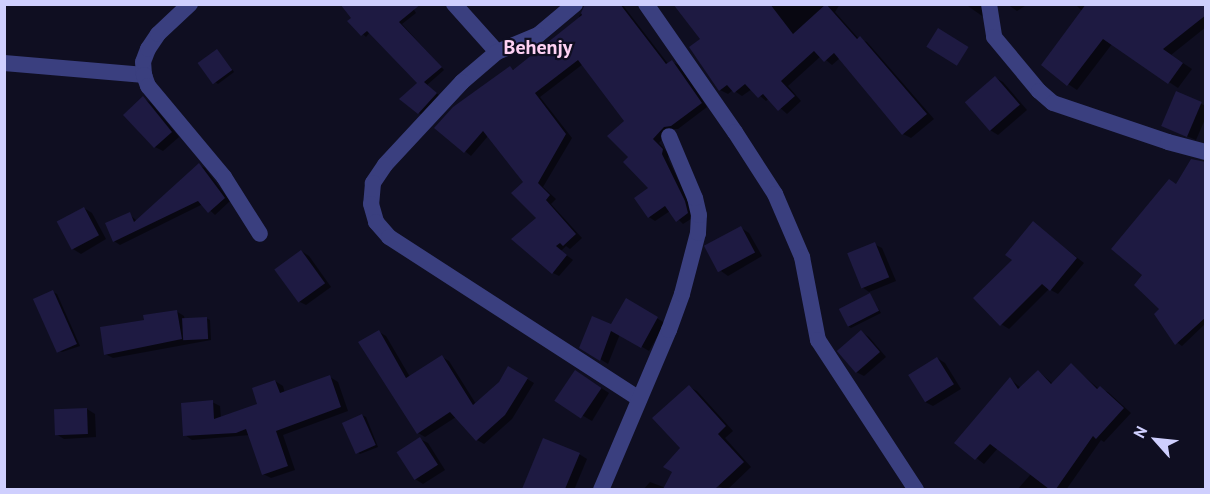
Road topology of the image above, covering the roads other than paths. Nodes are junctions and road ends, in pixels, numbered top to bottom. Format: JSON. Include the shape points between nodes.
{"nodes":[{"id":1,"x":190,"y":4,"type":"edge"},
{"id":2,"x":454,"y":4,"type":"edge"},
{"id":3,"x":575,"y":4,"type":"edge"},
{"id":4,"x":646,"y":4,"type":"edge"},
{"id":5,"x":989,"y":4,"type":"edge"},
{"id":6,"x":497,"y":52,"type":"junction"},
{"id":7,"x":4,"y":63,"type":"edge"},
{"id":8,"x":144,"y":75,"type":"junction"},
{"id":9,"x":669,"y":136,"type":"dead end"},
{"id":10,"x":1206,"y":152,"type":"edge"},
{"id":11,"x":260,"y":234,"type":"dead end"},
{"id":12,"x":639,"y":399,"type":"junction"},
{"id":13,"x":601,"y":489,"type":"edge"},
{"id":14,"x":916,"y":489,"type":"edge"}],
"edges":[{"from":1,"to":8,"type":"street","via":[[148,49]]},
{"from":2,"to":6,"type":"street"},
{"from":3,"to":6,"type":"street","via":[[538,35]]},
{"from":4,"to":14,"type":"street","via":[[775,194],[802,256],[818,340]]},
{"from":5,"to":10,"type":"street","via":[[994,37],[1053,103]]},
{"from":6,"to":12,"type":"street","via":[[462,82],[385,165],[373,183],[371,204],[376,222],[389,237]]},
{"from":7,"to":8,"type":"street"},
{"from":8,"to":11,"type":"street","via":[[148,86],[224,177]]},
{"from":9,"to":12,"type":"street","via":[[695,198],[698,233],[679,303]]},
{"from":12,"to":13,"type":"street"}]}
